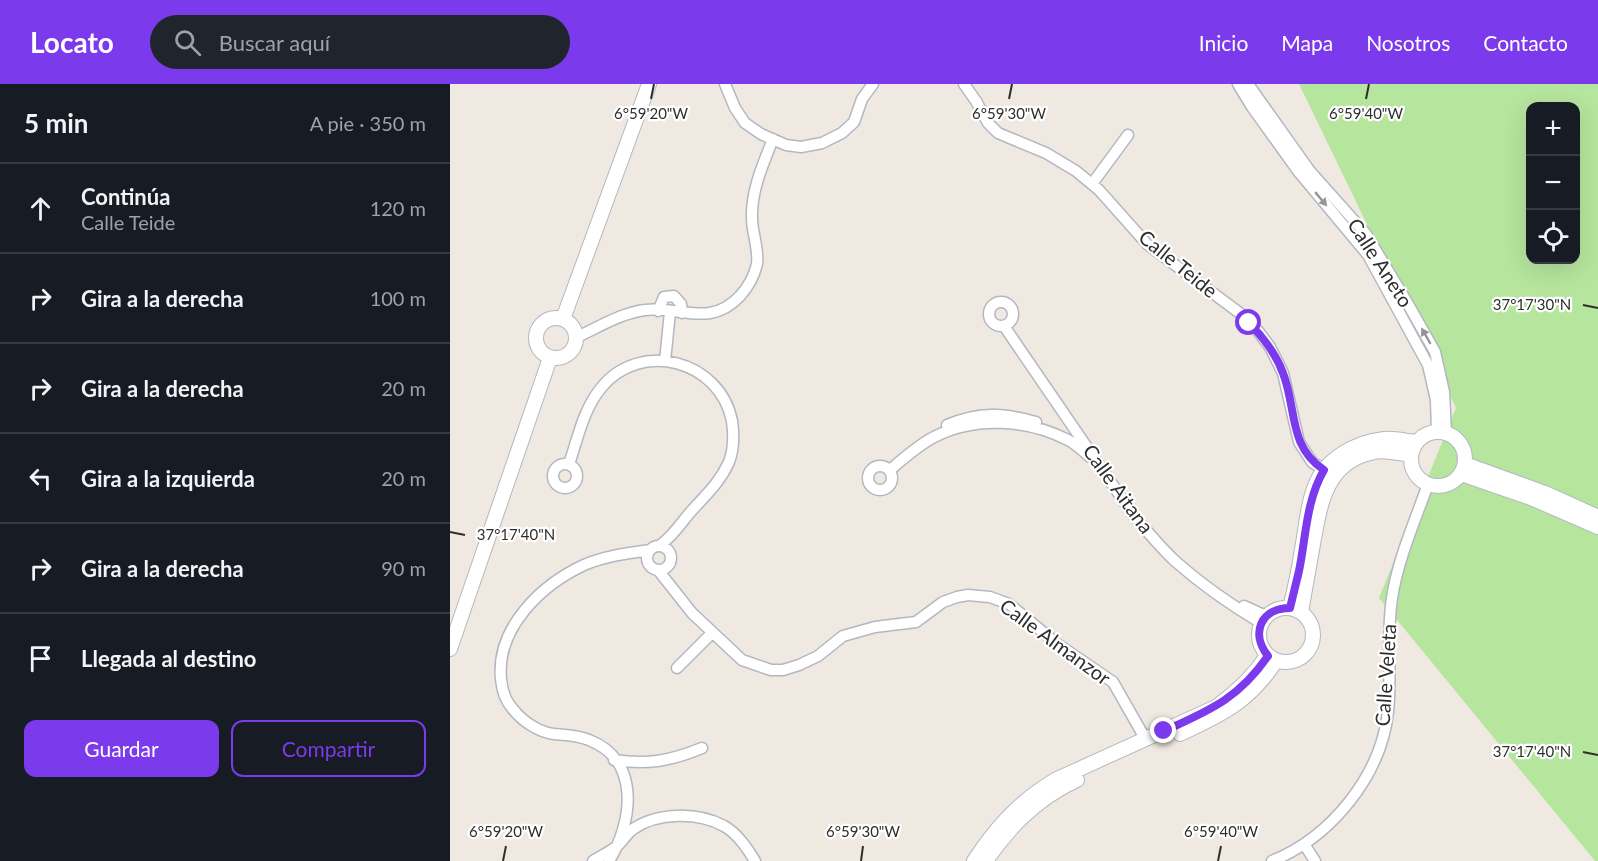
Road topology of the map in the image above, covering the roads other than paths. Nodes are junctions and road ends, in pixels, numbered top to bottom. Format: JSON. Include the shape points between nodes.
{"nodes":[{"id":1,"x":649,"y":84,"type":"edge"},
{"id":2,"x":725,"y":84,"type":"edge"},
{"id":3,"x":873,"y":84,"type":"edge"},
{"id":4,"x":964,"y":84,"type":"edge"},
{"id":5,"x":974,"y":84,"type":"edge"},
{"id":6,"x":1238,"y":84,"type":"edge"},
{"id":7,"x":1248,"y":84,"type":"edge"},
{"id":8,"x":976,"y":101,"type":"junction"},
{"id":9,"x":1128,"y":135,"type":"dead end"},
{"id":10,"x":773,"y":139,"type":"junction"},
{"id":11,"x":1092,"y":184,"type":"junction"},
{"id":12,"x":658,"y":311,"type":"junction"},
{"id":13,"x":670,"y":312,"type":"junction"},
{"id":14,"x":682,"y":313,"type":"junction"},
{"id":15,"x":562,"y":319,"type":"junction"},
{"id":16,"x":1007,"y":324,"type":"dead end"},
{"id":17,"x":577,"y":337,"type":"junction"},
{"id":18,"x":550,"y":358,"type":"junction"},
{"id":19,"x":665,"y":361,"type":"junction"},
{"id":20,"x":1066,"y":426,"type":"junction"},
{"id":21,"x":1442,"y":432,"type":"junction"},
{"id":22,"x":1084,"y":438,"type":"junction"},
{"id":23,"x":1413,"y":448,"type":"junction"},
{"id":24,"x":569,"y":464,"type":"dead end"},
{"id":25,"x":1099,"y":464,"type":"junction"},
{"id":26,"x":888,"y":469,"type":"dead end"},
{"id":27,"x":1463,"y":469,"type":"junction"},
{"id":28,"x":1324,"y":470,"type":"junction"},
{"id":29,"x":1428,"y":484,"type":"junction"},
{"id":30,"x":1598,"y":517,"type":"edge"},
{"id":31,"x":1598,"y":528,"type":"edge"},
{"id":32,"x":678,"y":530,"type":"junction"},
{"id":33,"x":654,"y":548,"type":"junction"},
{"id":34,"x":615,"y":556,"type":"junction"},
{"id":35,"x":670,"y":559,"type":"junction"},
{"id":36,"x":653,"y":568,"type":"junction"},
{"id":37,"x":674,"y":589,"type":"junction"},
{"id":38,"x":1295,"y":610,"type":"junction"},
{"id":39,"x":1263,"y":620,"type":"junction"},
{"id":40,"x":712,"y":633,"type":"junction"},
{"id":41,"x":450,"y":649,"type":"edge"},
{"id":42,"x":1272,"y":658,"type":"junction"},
{"id":43,"x":677,"y":668,"type":"dead end"},
{"id":44,"x":1146,"y":740,"type":"junction"},
{"id":45,"x":702,"y":748,"type":"dead end"},
{"id":46,"x":614,"y":760,"type":"junction"},
{"id":47,"x":1304,"y":844,"type":"junction"},
{"id":48,"x":618,"y":845,"type":"junction"},
{"id":49,"x":593,"y":861,"type":"edge"},
{"id":50,"x":609,"y":861,"type":"edge"},
{"id":51,"x":754,"y":861,"type":"edge"},
{"id":52,"x":974,"y":861,"type":"edge"},
{"id":53,"x":986,"y":861,"type":"edge"},
{"id":54,"x":1272,"y":861,"type":"edge"},
{"id":55,"x":1315,"y":861,"type":"edge"}],
"edges":[{"from":1,"to":15,"type":"street"},
{"from":2,"to":10,"type":"street","via":[[745,123]]},
{"from":3,"to":10,"type":"street","via":[[862,99],[854,122],[842,133],[822,143],[801,147]]},
{"from":4,"to":8,"type":"street","name":"Calle Teide"},
{"from":5,"to":8,"type":"street","name":"Calle Teide"},
{"from":6,"to":21,"type":"street","name":"Calle Aneto","one_way":true,"via":[[1298,171],[1368,255],[1428,365]]},
{"from":21,"to":7,"type":"street","name":"Calle Aneto","one_way":true,"via":[[1444,392],[1435,352],[1366,234],[1309,170]]},
{"from":8,"to":11,"type":"street","name":"Calle Teide","via":[[998,133],[1046,153]]},
{"from":9,"to":11,"type":"street"},
{"from":10,"to":14,"type":"street","via":[[753,199],[758,249],[752,280],[734,303],[714,313]]},
{"from":11,"to":28,"type":"street","name":"Calle Teide","via":[[1147,244],[1258,331],[1283,373],[1299,442],[1312,462]]},
{"from":12,"to":13,"type":"street"},
{"from":12,"to":14,"type":"street","via":[[664,297],[674,296]]},
{"from":12,"to":17,"type":"street","via":[[621,316]]},
{"from":13,"to":14,"type":"street"},
{"from":13,"to":19,"type":"street"},
{"from":15,"to":17,"type":"street","via":[[572,326]]},
{"from":15,"to":18,"type":"street","via":[[544,322],[537,332],[537,345]]},
{"from":16,"to":20,"type":"street","name":"Calle Aitana"},
{"from":17,"to":18,"type":"street","via":[[569,354]]},
{"from":18,"to":41,"type":"street"},
{"from":19,"to":24,"type":"street","name":"Calle Almanzor","via":[[621,370],[602,387],[587,409]]},
{"from":19,"to":32,"type":"street","name":"Calle Almanzor","via":[[676,362],[710,380],[730,413],[734,436],[722,477]]},
{"from":20,"to":22,"type":"street","name":"Calle Aitana"},
{"from":20,"to":25,"type":"street","via":[[1070,441]]},
{"from":20,"to":26,"type":"street","via":[[1047,431],[1011,423],[960,427],[935,436]]},
{"from":21,"to":23,"type":"street","via":[[1429,433]]},
{"from":21,"to":27,"type":"street","via":[[1460,441],[1466,456]]},
{"from":22,"to":25,"type":"street","name":"Calle Aitana"},
{"from":22,"to":39,"type":"street","name":"Calle Aitana","via":[[1132,505],[1176,554]]},
{"from":23,"to":28,"type":"street","via":[[1386,439],[1365,443]]},
{"from":23,"to":29,"type":"street","via":[[1414,472]]},
{"from":23,"to":38,"type":"street","via":[[1370,452],[1335,475],[1321,501]]},
{"from":25,"to":39,"type":"street","name":"Calle Aitana","via":[[1134,516],[1174,560],[1231,605]]},
{"from":27,"to":29,"type":"street","via":[[1455,481],[1446,485]]},
{"from":27,"to":30,"type":"street","via":[[1545,492]]},
{"from":27,"to":31,"type":"street"},
{"from":28,"to":38,"type":"street","via":[[1311,501]]},
{"from":29,"to":47,"type":"street","name":"Calle Veleta","via":[[1396,577],[1389,623],[1388,712],[1380,745],[1353,797]]},
{"from":32,"to":33,"type":"street","name":"Calle Almanzor"},
{"from":32,"to":35,"type":"street","name":"Calle Almanzor"},
{"from":33,"to":34,"type":"street"},
{"from":33,"to":35,"type":"street","via":[[666,548]]},
{"from":33,"to":36,"type":"street","via":[[647,557]]},
{"from":34,"to":36,"type":"street"},
{"from":34,"to":46,"type":"street","via":[[585,565],[554,582],[514,624],[500,660],[503,691],[521,718],[552,734],[597,743]]},
{"from":35,"to":36,"type":"street","via":[[665,569]]},
{"from":35,"to":37,"type":"street","name":"Calle Almanzor"},
{"from":36,"to":37,"type":"street","name":"Calle Almanzor"},
{"from":37,"to":40,"type":"street","name":"Calle Almanzor"},
{"from":38,"to":39,"type":"street","via":[[1281,608]]},
{"from":38,"to":42,"type":"street","via":[[1312,626],[1312,643],[1302,658],[1285,663]]},
{"from":39,"to":42,"type":"street","via":[[1259,641]]},
{"from":40,"to":43,"type":"street"},
{"from":40,"to":44,"type":"street","name":"Calle Almanzor","via":[[742,660],[783,670],[818,656],[843,636],[916,622],[957,597],[990,597],[1009,604],[1056,643],[1113,681]]},
{"from":42,"to":44,"type":"street","via":[[1216,707]]},
{"from":42,"to":53,"type":"street","via":[[1264,680],[1225,714],[1045,798],[1018,819]]},
{"from":44,"to":52,"type":"street","via":[[1037,791],[1010,813]]},
{"from":45,"to":46,"type":"street","via":[[660,762]]},
{"from":46,"to":48,"type":"street","via":[[623,771],[628,793],[628,810]]},
{"from":47,"to":54,"type":"street","name":"Calle Veleta"},
{"from":47,"to":55,"type":"street"},
{"from":48,"to":49,"type":"street"},
{"from":48,"to":50,"type":"street"},
{"from":48,"to":51,"type":"street","via":[[633,829],[651,821],[675,815],[701,818],[725,826],[744,844]]}]}
